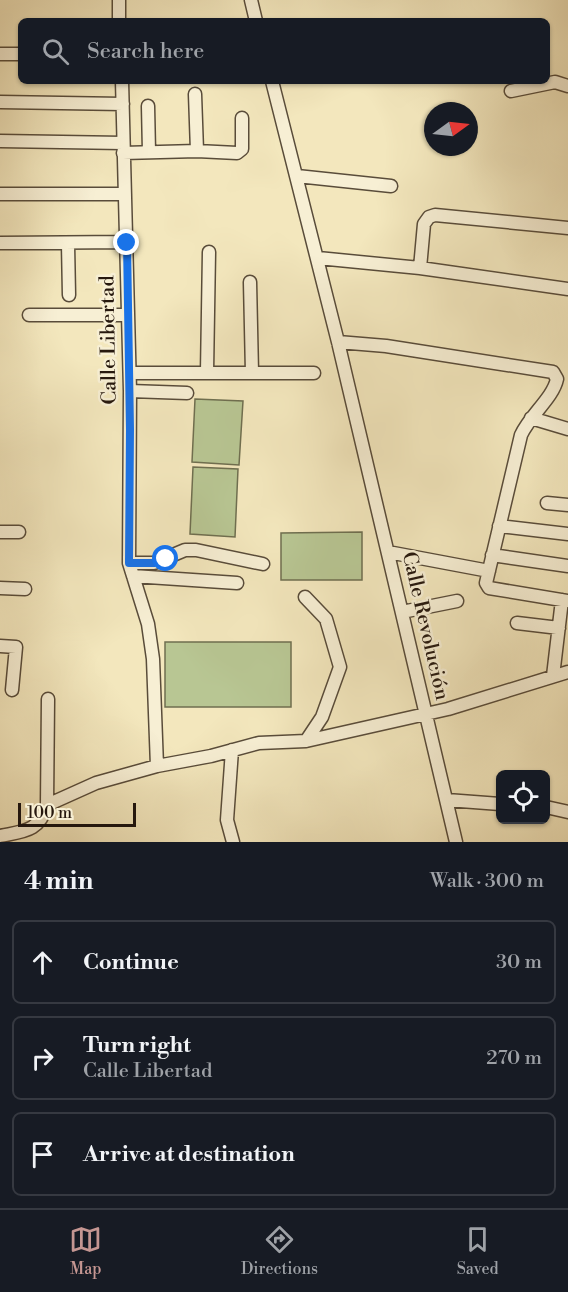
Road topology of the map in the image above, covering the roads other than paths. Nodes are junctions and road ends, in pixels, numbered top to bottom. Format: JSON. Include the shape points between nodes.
{"nodes":[{"id":1,"x":118,"y":0,"type":"edge"},
{"id":2,"x":251,"y":0,"type":"edge"},
{"id":3,"x":119,"y":18,"type":"edge"},
{"id":4,"x":255,"y":18,"type":"edge"},
{"id":5,"x":0,"y":54,"type":"edge"},
{"id":6,"x":18,"y":54,"type":"edge"},
{"id":7,"x":550,"y":83,"type":"edge"},
{"id":8,"x":122,"y":84,"type":"edge"},
{"id":9,"x":273,"y":84,"type":"edge"},
{"id":10,"x":545,"y":84,"type":"edge"},
{"id":11,"x":568,"y":86,"type":"edge"},
{"id":12,"x":511,"y":91,"type":"dead end"},
{"id":13,"x":195,"y":94,"type":"dead end"},
{"id":14,"x":0,"y":102,"type":"edge"},
{"id":15,"x":123,"y":104,"type":"junction"},
{"id":16,"x":148,"y":106,"type":"dead end"},
{"id":17,"x":242,"y":118,"type":"dead end"},
{"id":18,"x":0,"y":141,"type":"edge"},
{"id":19,"x":123,"y":148,"type":"junction"},
{"id":20,"x":197,"y":151,"type":"junction"},
{"id":21,"x":149,"y":152,"type":"junction"},
{"id":22,"x":297,"y":176,"type":"junction"},
{"id":23,"x":391,"y":186,"type":"dead end"},
{"id":24,"x":0,"y":194,"type":"edge"},
{"id":25,"x":125,"y":194,"type":"junction"},
{"id":26,"x":568,"y":228,"type":"edge"},
{"id":27,"x":0,"y":243,"type":"edge"},
{"id":28,"x":127,"y":243,"type":"junction"},
{"id":29,"x":69,"y":244,"type":"junction"},
{"id":30,"x":209,"y":252,"type":"dead end"},
{"id":31,"x":318,"y":258,"type":"junction"},
{"id":32,"x":420,"y":268,"type":"junction"},
{"id":33,"x":250,"y":282,"type":"dead end"},
{"id":34,"x":568,"y":290,"type":"edge"},
{"id":35,"x":69,"y":295,"type":"dead end"},
{"id":36,"x":29,"y":315,"type":"dead end"},
{"id":37,"x":128,"y":315,"type":"junction"},
{"id":38,"x":338,"y":342,"type":"junction"},
{"id":39,"x":207,"y":372,"type":"junction"},
{"id":40,"x":130,"y":374,"type":"junction"},
{"id":41,"x":252,"y":374,"type":"junction"},
{"id":42,"x":314,"y":374,"type":"dead end"},
{"id":43,"x":130,"y":391,"type":"junction"},
{"id":44,"x":187,"y":393,"type":"dead end"},
{"id":45,"x":531,"y":418,"type":"junction"},
{"id":46,"x":568,"y":429,"type":"edge"},
{"id":47,"x":547,"y":502,"type":"dead end"},
{"id":48,"x":568,"y":505,"type":"edge"},
{"id":49,"x":499,"y":526,"type":"junction"},
{"id":50,"x":0,"y":532,"type":"edge"},
{"id":51,"x":19,"y":532,"type":"dead end"},
{"id":52,"x":568,"y":534,"type":"edge"},
{"id":53,"x":388,"y":552,"type":"junction"},
{"id":54,"x":492,"y":555,"type":"junction"},
{"id":55,"x":129,"y":563,"type":"junction"},
{"id":56,"x":263,"y":564,"type":"dead end"},
{"id":57,"x":568,"y":566,"type":"edge"},
{"id":58,"x":489,"y":571,"type":"junction"},
{"id":59,"x":133,"y":576,"type":"junction"},
{"id":60,"x":237,"y":583,"type":"dead end"},
{"id":61,"x":0,"y":588,"type":"edge"},
{"id":62,"x":25,"y":590,"type":"dead end"},
{"id":63,"x":305,"y":597,"type":"dead end"},
{"id":64,"x":565,"y":600,"type":"edge"},
{"id":65,"x":458,"y":601,"type":"dead end"},
{"id":66,"x":402,"y":612,"type":"junction"},
{"id":67,"x":517,"y":623,"type":"dead end"},
{"id":68,"x":559,"y":628,"type":"junction"},
{"id":69,"x":0,"y":646,"type":"edge"},
{"id":70,"x":568,"y":672,"type":"edge"},
{"id":71,"x":553,"y":676,"type":"junction"},
{"id":72,"x":12,"y":690,"type":"dead end"},
{"id":73,"x":48,"y":699,"type":"dead end"},
{"id":74,"x":426,"y":713,"type":"junction"},
{"id":75,"x":306,"y":741,"type":"junction"},
{"id":76,"x":232,"y":750,"type":"junction"},
{"id":77,"x":157,"y":766,"type":"junction"},
{"id":78,"x":447,"y":800,"type":"junction"},
{"id":79,"x":496,"y":804,"type":"edge"},
{"id":80,"x":47,"y":805,"type":"junction"},
{"id":81,"x":550,"y":808,"type":"edge"},
{"id":82,"x":568,"y":812,"type":"edge"},
{"id":83,"x":0,"y":836,"type":"edge"},
{"id":84,"x":233,"y":842,"type":"edge"},
{"id":85,"x":456,"y":842,"type":"edge"}],
"edges":[{"from":1,"to":3,"type":"street"},
{"from":2,"to":4,"type":"street"},
{"from":5,"to":6,"type":"street"},
{"from":7,"to":11,"type":"street"},
{"from":8,"to":15,"type":"street","name":"Calle Libertad"},
{"from":9,"to":22,"type":"street","name":"Calle Revolución"},
{"from":10,"to":12,"type":"street"},
{"from":13,"to":20,"type":"street"},
{"from":14,"to":15,"type":"street"},
{"from":15,"to":19,"type":"street","name":"Calle Libertad"},
{"from":16,"to":21,"type":"street"},
{"from":17,"to":20,"type":"street","via":[[240,152]]},
{"from":18,"to":19,"type":"street"},
{"from":19,"to":21,"type":"street"},
{"from":19,"to":25,"type":"street","name":"Calle Libertad"},
{"from":20,"to":21,"type":"street"},
{"from":22,"to":23,"type":"street"},
{"from":22,"to":31,"type":"street","name":"Calle Revolución"},
{"from":24,"to":25,"type":"street"},
{"from":25,"to":28,"type":"street","name":"Calle Libertad"},
{"from":26,"to":32,"type":"street","via":[[435,215],[423,224]]},
{"from":27,"to":29,"type":"street"},
{"from":28,"to":29,"type":"street"},
{"from":28,"to":37,"type":"street","name":"Calle Libertad"},
{"from":29,"to":35,"type":"street"},
{"from":30,"to":39,"type":"street"},
{"from":31,"to":32,"type":"street"},
{"from":31,"to":38,"type":"street","name":"Calle Revolución"},
{"from":32,"to":34,"type":"street"},
{"from":33,"to":41,"type":"street"},
{"from":36,"to":37,"type":"street"},
{"from":37,"to":40,"type":"street","name":"Calle Libertad"},
{"from":38,"to":45,"type":"street","via":[[553,372],[557,380],[553,391]]},
{"from":38,"to":53,"type":"street","name":"Calle Revolución"},
{"from":39,"to":40,"type":"street"},
{"from":39,"to":41,"type":"street"},
{"from":40,"to":43,"type":"street","name":"Calle Libertad"},
{"from":41,"to":42,"type":"street"},
{"from":43,"to":44,"type":"street"},
{"from":43,"to":55,"type":"street","name":"Calle Libertad"},
{"from":45,"to":46,"type":"street"},
{"from":45,"to":49,"type":"street","via":[[518,447]]},
{"from":47,"to":48,"type":"street"},
{"from":49,"to":52,"type":"street"},
{"from":49,"to":54,"type":"street"},
{"from":50,"to":51,"type":"street"},
{"from":53,"to":58,"type":"street"},
{"from":53,"to":66,"type":"street","name":"Calle Revolución"},
{"from":54,"to":57,"type":"street"},
{"from":54,"to":58,"type":"street"},
{"from":55,"to":56,"type":"street","via":[[154,563],[185,550],[196,550]]},
{"from":55,"to":59,"type":"street"},
{"from":58,"to":64,"type":"street","via":[[489,588]]},
{"from":59,"to":60,"type":"street"},
{"from":59,"to":77,"type":"street","via":[[148,624],[153,659]]},
{"from":61,"to":62,"type":"street"},
{"from":63,"to":75,"type":"street","via":[[326,619],[340,667],[322,717]]},
{"from":64,"to":68,"type":"street"},
{"from":65,"to":66,"type":"street"},
{"from":66,"to":74,"type":"street","name":"Calle Revolución"},
{"from":67,"to":68,"type":"street"},
{"from":68,"to":71,"type":"street"},
{"from":69,"to":72,"type":"street","via":[[16,647]]},
{"from":70,"to":71,"type":"street"},
{"from":71,"to":74,"type":"street","via":[[458,707]]},
{"from":73,"to":80,"type":"street"},
{"from":74,"to":75,"type":"street","name":"Calle Revolución"},
{"from":74,"to":78,"type":"street"},
{"from":75,"to":76,"type":"street","name":"Calle Revolución","via":[[259,743]]},
{"from":76,"to":77,"type":"street","name":"Calle Revolución"},
{"from":76,"to":84,"type":"street","via":[[226,820]]},
{"from":77,"to":80,"type":"street","name":"Calle Revolución","via":[[96,783]]},
{"from":78,"to":79,"type":"street"},
{"from":78,"to":85,"type":"street"},
{"from":80,"to":83,"type":"street","via":[[42,819],[28,831]]},
{"from":81,"to":82,"type":"street"}]}
